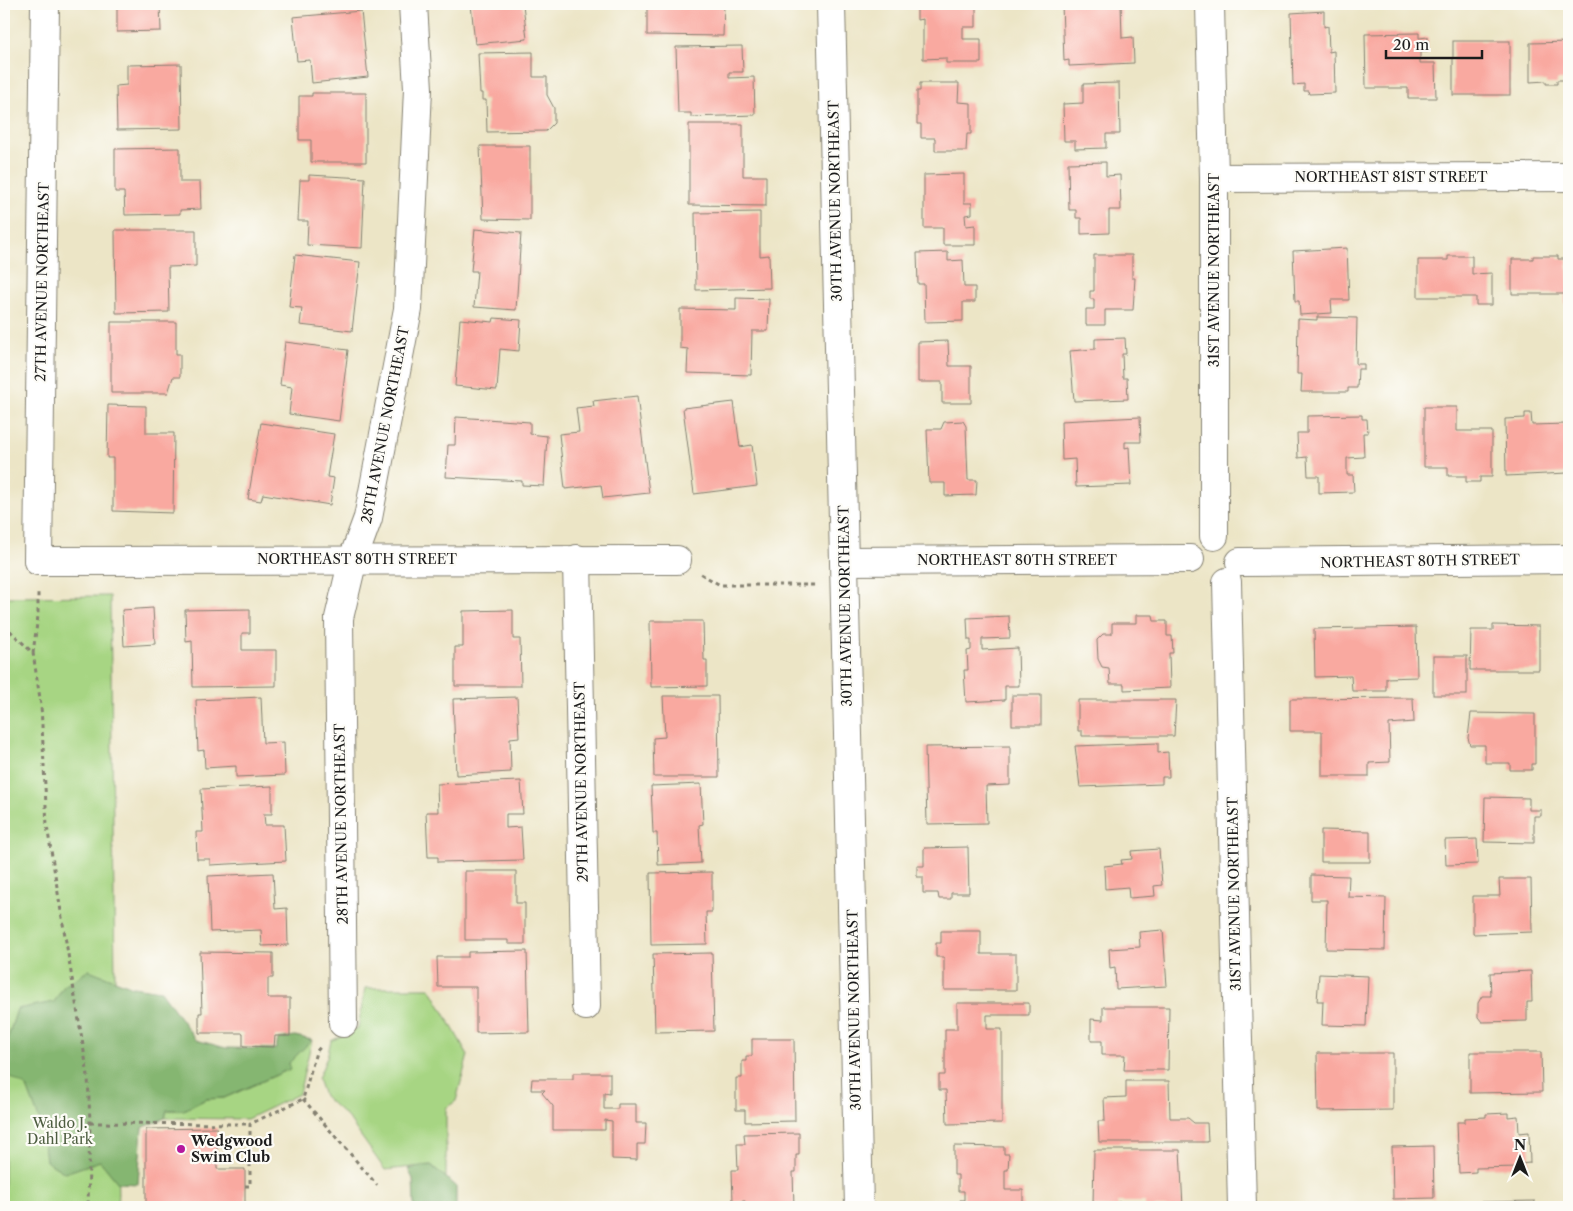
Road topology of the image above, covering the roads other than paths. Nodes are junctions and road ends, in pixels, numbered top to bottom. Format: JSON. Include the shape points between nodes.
{"nodes":[{"id":1,"x":46,"y":4,"type":"edge"},
{"id":2,"x":413,"y":4,"type":"edge"},
{"id":3,"x":831,"y":4,"type":"edge"},
{"id":4,"x":1210,"y":4,"type":"edge"},
{"id":5,"x":1569,"y":177,"type":"edge"},
{"id":6,"x":1214,"y":178,"type":"junction"},
{"id":7,"x":1214,"y":536,"type":"junction"},
{"id":8,"x":353,"y":558,"type":"junction"},
{"id":9,"x":577,"y":558,"type":"junction"},
{"id":10,"x":1190,"y":559,"type":"junction"},
{"id":11,"x":1569,"y":559,"type":"edge"},
{"id":12,"x":38,"y":561,"type":"joint"},
{"id":13,"x":844,"y":561,"type":"junction"},
{"id":14,"x":685,"y":565,"type":"road end"},
{"id":15,"x":1233,"y":572,"type":"junction"},
{"id":16,"x":586,"y":1006,"type":"dead end"},
{"id":17,"x":336,"y":1032,"type":"road end"},
{"id":18,"x":859,"y":1207,"type":"edge"},
{"id":19,"x":1242,"y":1207,"type":"edge"}],
"edges":[{"from":1,"to":12,"type":"street","name":"27TH AVENUE NORTHEAST"},
{"from":2,"to":8,"type":"street","name":"28TH AVENUE NORTHEAST","via":[[418,89],[408,309],[368,518]]},
{"from":3,"to":13,"type":"street","name":"30TH AVENUE NORTHEAST"},
{"from":4,"to":6,"type":"street","name":"31ST AVENUE NORTHEAST"},
{"from":5,"to":6,"type":"street","name":"NORTHEAST 81ST STREET"},
{"from":6,"to":7,"type":"street","name":"31ST AVENUE NORTHEAST"},
{"from":7,"to":10,"type":"street","via":[[1202,538]]},
{"from":7,"to":15,"type":"street","via":[[1225,537],[1237,547]]},
{"from":8,"to":9,"type":"street","name":"NORTHEAST 80TH STREET"},
{"from":8,"to":12,"type":"street","name":"NORTHEAST 80TH STREET"},
{"from":8,"to":17,"type":"street","name":"28TH AVENUE NORTHEAST","via":[[340,618]]},
{"from":9,"to":14,"type":"street","name":"NORTHEAST 80TH STREET"},
{"from":9,"to":16,"type":"street","name":"29TH AVENUE NORTHEAST"},
{"from":10,"to":13,"type":"street","name":"NORTHEAST 80TH STREET"},
{"from":10,"to":15,"type":"street","via":[[1195,574],[1210,584]]},
{"from":11,"to":15,"type":"street","name":"NORTHEAST 80TH STREET"},
{"from":13,"to":18,"type":"street","name":"30TH AVENUE NORTHEAST"},
{"from":15,"to":19,"type":"street","name":"31ST AVENUE NORTHEAST"}]}
